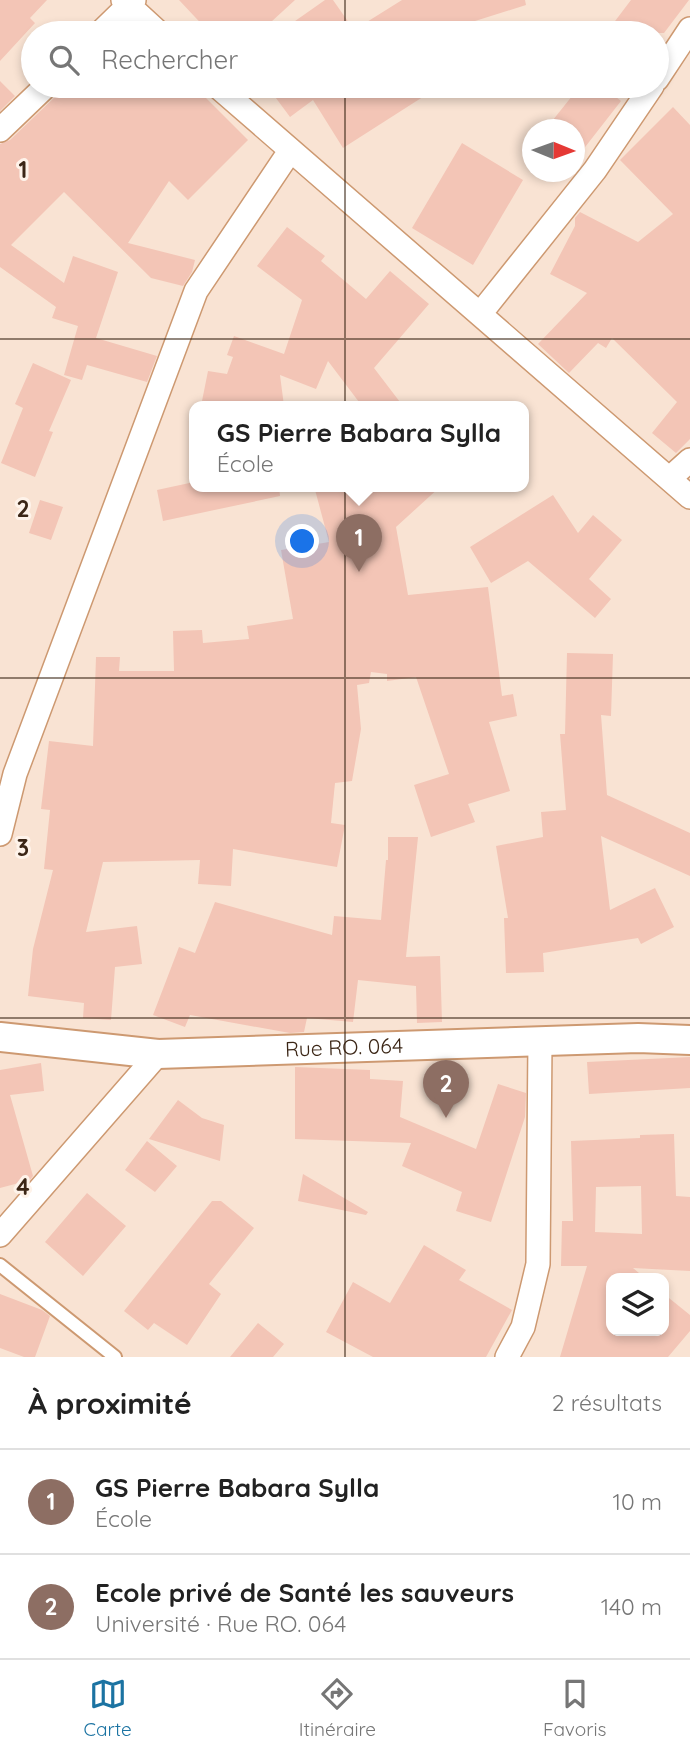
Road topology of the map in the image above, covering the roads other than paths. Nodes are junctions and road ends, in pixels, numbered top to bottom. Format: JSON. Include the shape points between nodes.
{"nodes":[{"id":1,"x":128,"y":2,"type":"edge"},
{"id":2,"x":111,"y":21,"type":"edge"},
{"id":3,"x":147,"y":21,"type":"edge"},
{"id":4,"x":690,"y":29,"type":"edge"},
{"id":5,"x":669,"y":61,"type":"edge"},
{"id":6,"x":33,"y":98,"type":"edge"},
{"id":7,"x":230,"y":98,"type":"edge"},
{"id":8,"x":644,"y":98,"type":"edge"},
{"id":9,"x":0,"y":130,"type":"edge"},
{"id":10,"x":289,"y":151,"type":"junction"},
{"id":11,"x":480,"y":314,"type":"junction"},
{"id":12,"x":690,"y":460,"type":"edge"},
{"id":13,"x":670,"y":478,"type":"junction"},
{"id":14,"x":690,"y":497,"type":"edge"},
{"id":15,"x":0,"y":834,"type":"edge"},
{"id":16,"x":0,"y":1037,"type":"edge"},
{"id":17,"x":690,"y":1040,"type":"edge"},
{"id":18,"x":540,"y":1041,"type":"junction"},
{"id":19,"x":158,"y":1054,"type":"junction"},
{"id":20,"x":0,"y":1236,"type":"edge"},
{"id":21,"x":0,"y":1265,"type":"edge"},
{"id":22,"x":115,"y":1357,"type":"edge"},
{"id":23,"x":507,"y":1357,"type":"edge"}],
"edges":[{"from":1,"to":2,"type":"street"},
{"from":1,"to":3,"type":"street"},
{"from":4,"to":5,"type":"street"},
{"from":6,"to":9,"type":"street"},
{"from":7,"to":10,"type":"street"},
{"from":8,"to":11,"type":"street","via":[[595,170]]},
{"from":10,"to":11,"type":"street"},
{"from":10,"to":15,"type":"street","via":[[196,291],[15,774]]},
{"from":11,"to":13,"type":"street"},
{"from":12,"to":13,"type":"street"},
{"from":13,"to":14,"type":"street"},
{"from":16,"to":19,"type":"street","name":"Rue RO. 064"},
{"from":17,"to":18,"type":"street","name":"Rue RO. 064"},
{"from":18,"to":19,"type":"street","name":"Rue RO. 064"},
{"from":18,"to":23,"type":"street","via":[[538,1264],[523,1327]]},
{"from":19,"to":20,"type":"street"},
{"from":21,"to":22,"type":"lane"}]}
